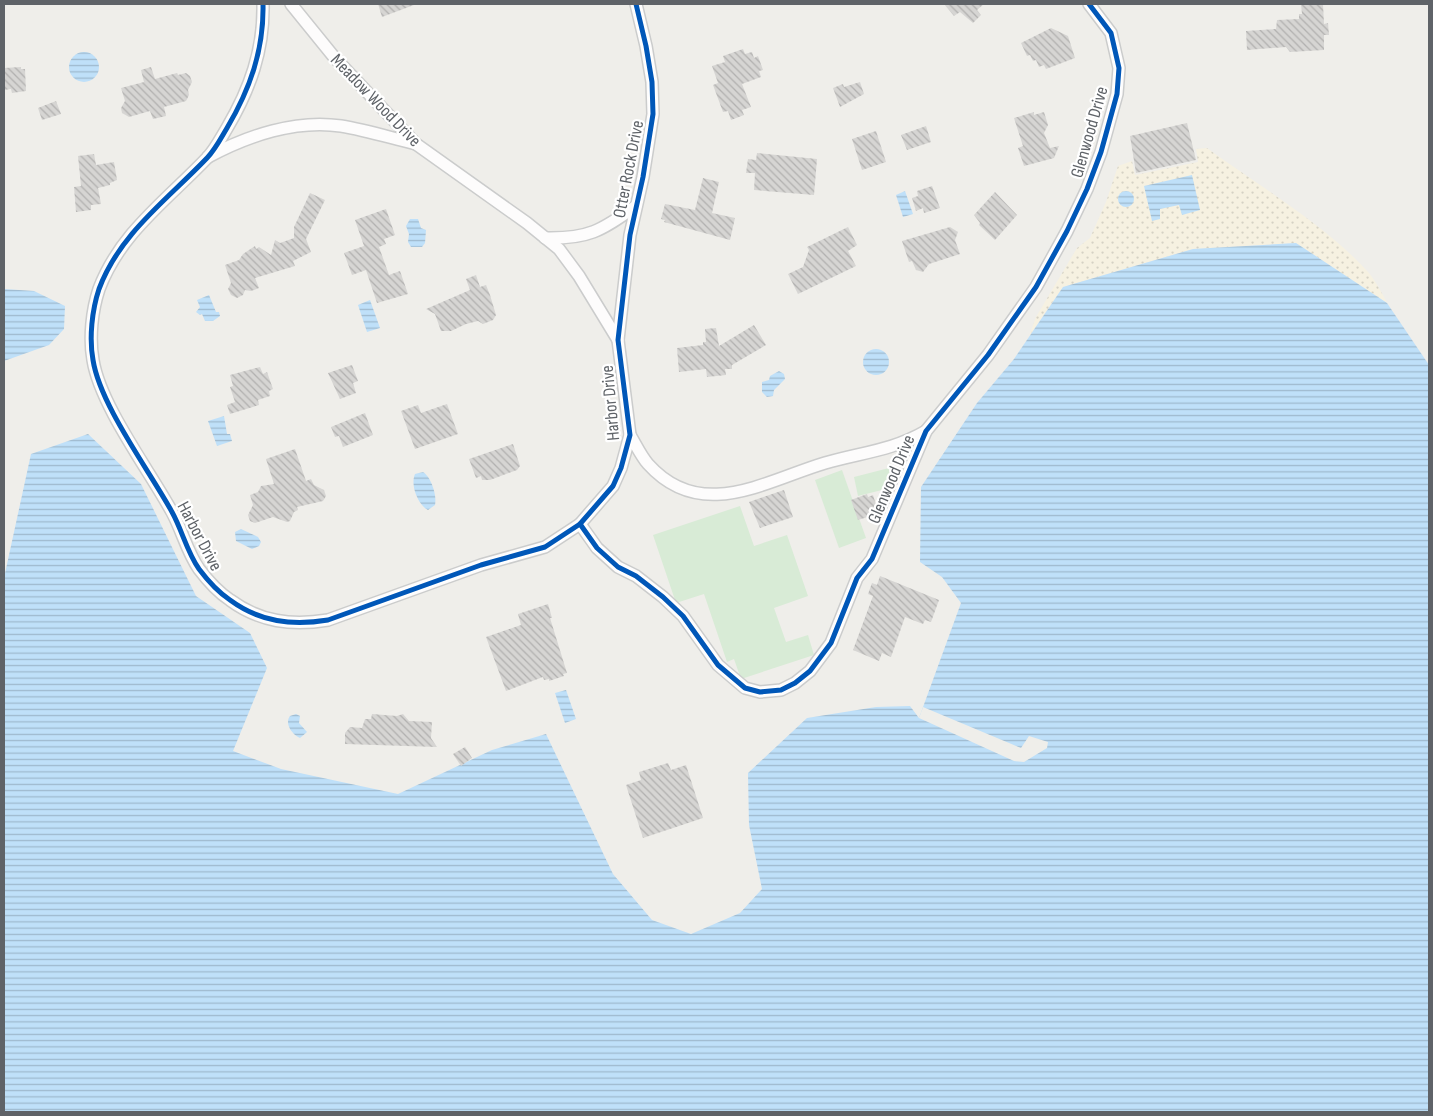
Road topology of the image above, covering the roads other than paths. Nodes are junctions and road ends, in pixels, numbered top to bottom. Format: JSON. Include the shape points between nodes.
{"nodes":[{"id":1,"x":263,"y":4,"type":"edge"},
{"id":2,"x":291,"y":4,"type":"edge"},
{"id":3,"x":636,"y":4,"type":"edge"},
{"id":4,"x":1089,"y":4,"type":"edge"},
{"id":5,"x":416,"y":144,"type":"junction"},
{"id":6,"x":208,"y":157,"type":"junction"},
{"id":7,"x":636,"y":206,"type":"junction"},
{"id":8,"x":544,"y":238,"type":"junction"},
{"id":9,"x":618,"y":340,"type":"junction"},
{"id":10,"x":926,"y":431,"type":"junction"},
{"id":11,"x":630,"y":436,"type":"junction"},
{"id":12,"x":580,"y":524,"type":"junction"}],
"edges":[{"from":1,"to":6,"type":"street","name":"Harbor Drive","via":[[261,38],[252,79],[242,102]]},
{"from":2,"to":5,"type":"street","name":"Meadow Wood Drive","via":[[334,57]]},
{"from":3,"to":7,"type":"street","name":"Otter Rock Drive","via":[[652,82],[653,114]]},
{"from":4,"to":10,"type":"street","name":"Glenwood Drive","via":[[1112,32],[1119,68],[1117,94],[1101,152],[1070,225],[1036,287],[988,355]]},
{"from":5,"to":6,"type":"street","name":"Harbor Drive","via":[[341,126],[316,124],[236,142]]},
{"from":5,"to":8,"type":"street","name":"Meadow Wood Drive"},
{"from":6,"to":12,"type":"street","name":"Harbor Drive","via":[[134,230],[116,255],[98,292],[92,334],[93,360],[104,393],[210,584],[248,612],[286,623],[312,623],[545,547]]},
{"from":7,"to":8,"type":"street","via":[[582,237]]},
{"from":7,"to":9,"type":"street","name":"Otter Rock Drive"},
{"from":8,"to":9,"type":"street","name":"Meadow Wood Drive","via":[[559,250],[579,276]]},
{"from":9,"to":11,"type":"street","name":"Harbor Drive"},
{"from":10,"to":11,"type":"street","name":"Glenwood Drive","via":[[886,450],[827,463],[742,493],[719,495],[689,492],[667,481],[648,464]]},
{"from":10,"to":12,"type":"street","name":"Glenwood Drive","via":[[872,559],[858,578],[832,643],[810,671],[781,690],[760,692],[733,680],[682,616],[663,597],[597,548]]},
{"from":11,"to":12,"type":"street","name":"Harbor Drive","via":[[622,468],[613,486]]}]}
